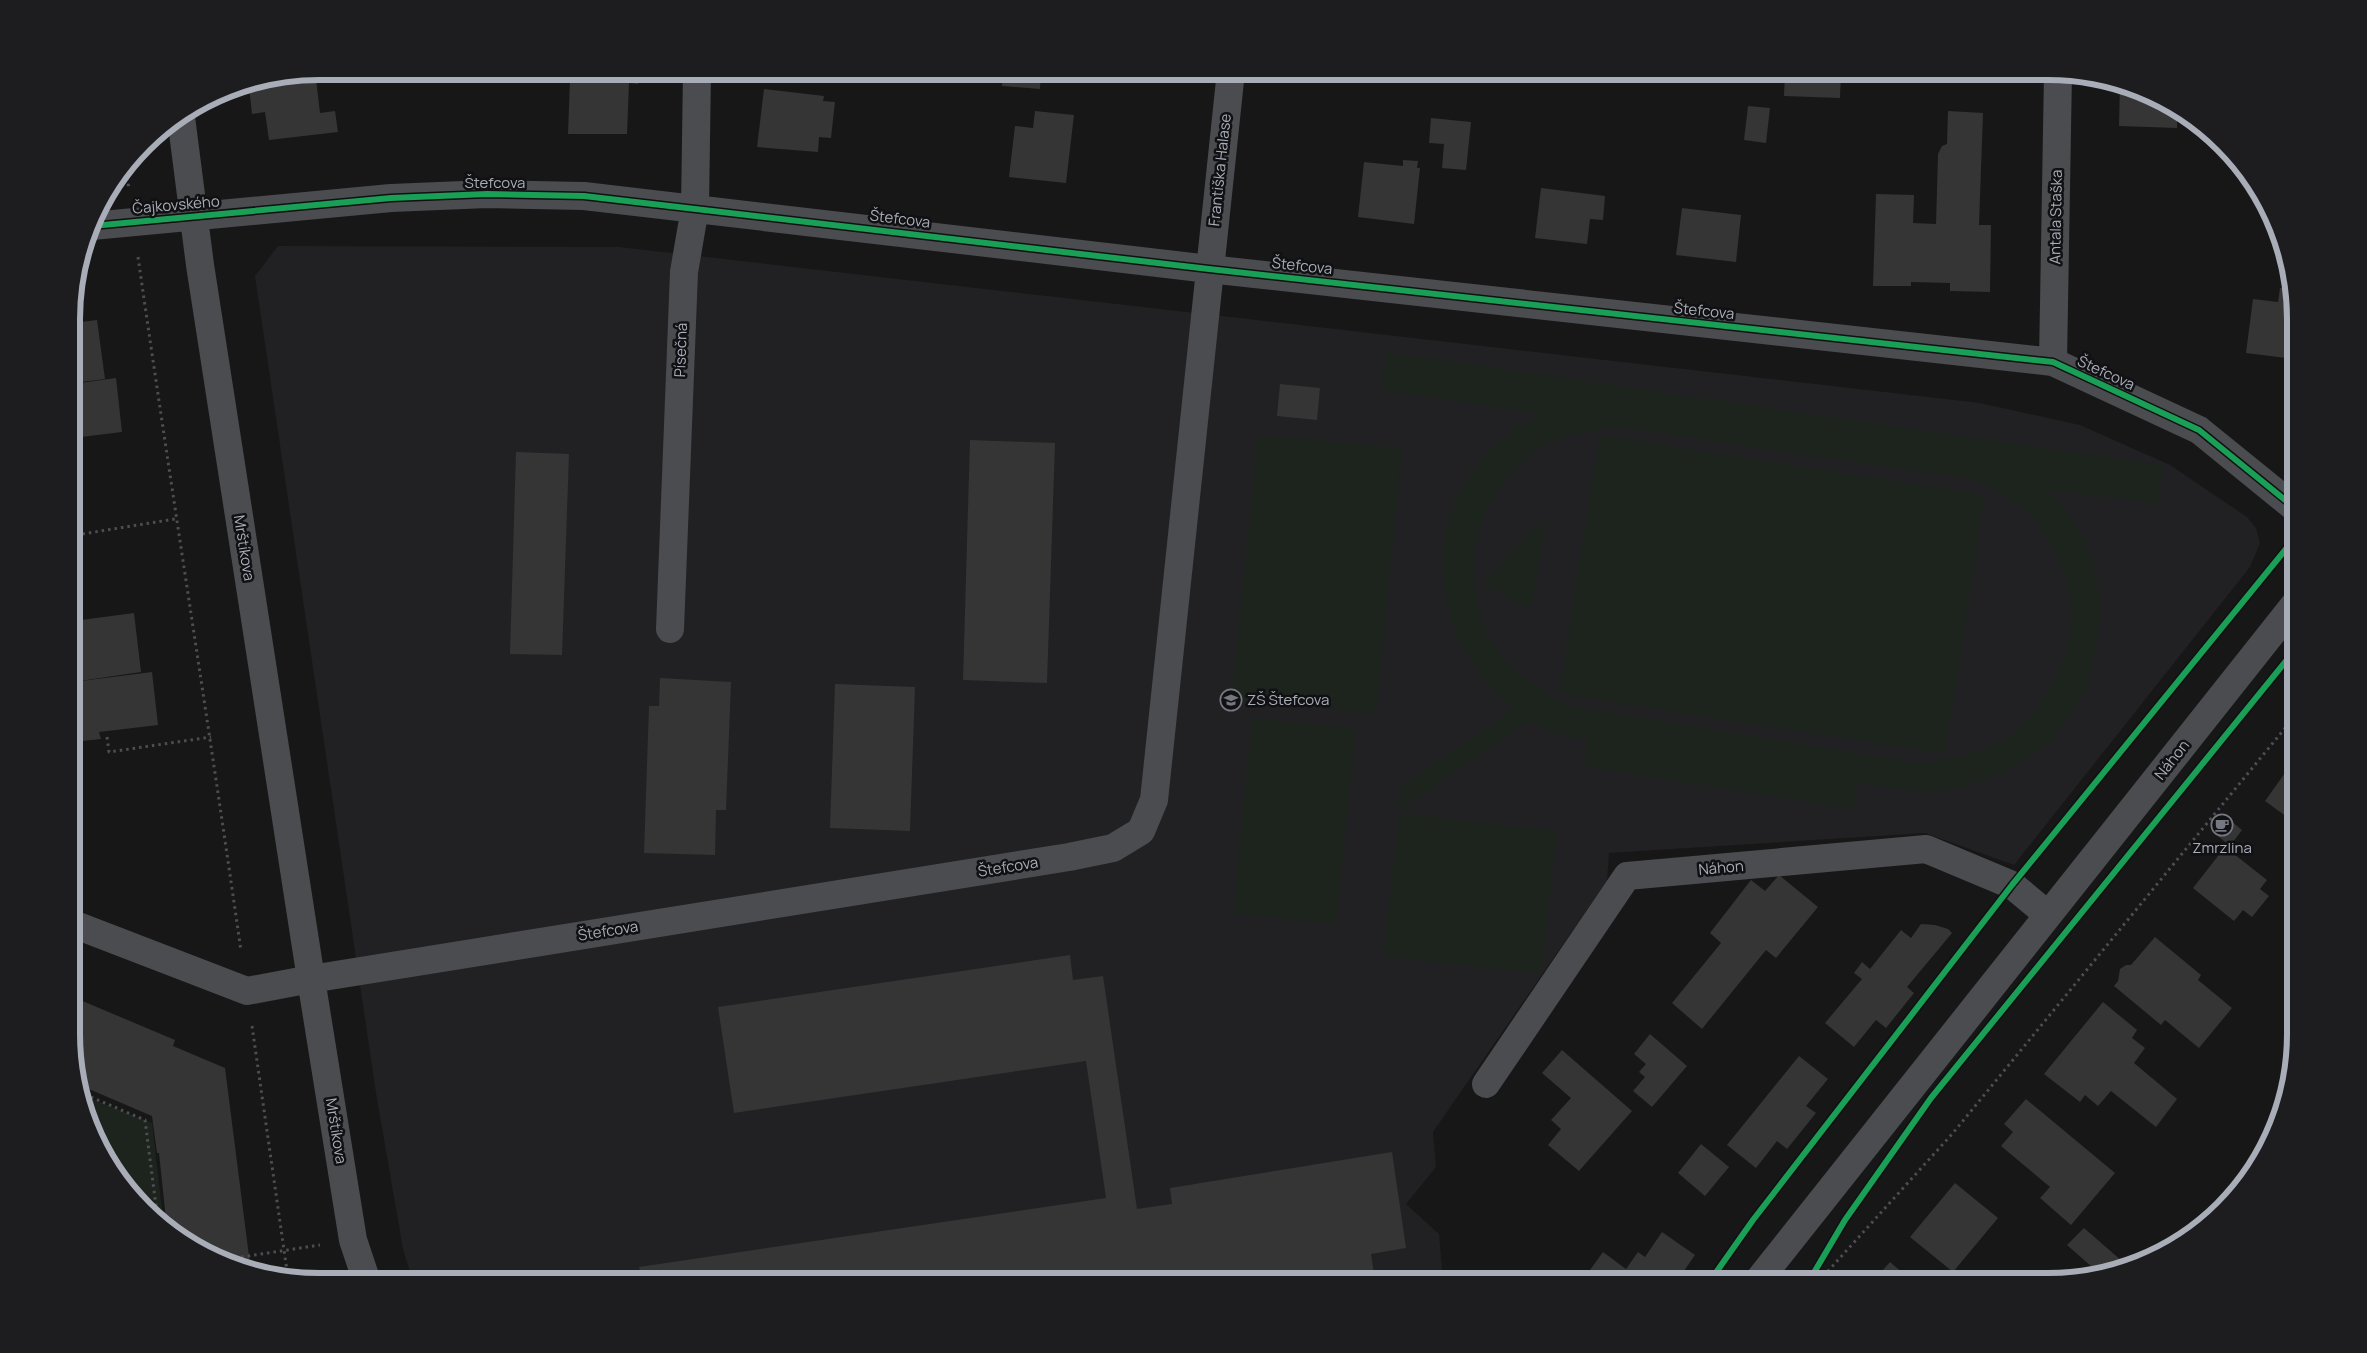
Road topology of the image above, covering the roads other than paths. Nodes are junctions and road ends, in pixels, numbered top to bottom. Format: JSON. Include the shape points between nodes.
{"nodes":[{"id":1,"x":697,"y":80,"type":"edge"},
{"id":2,"x":1230,"y":80,"type":"edge"},
{"id":3,"x":2058,"y":81,"type":"edge"},
{"id":4,"x":182,"y":123,"type":"edge"},
{"id":5,"x":264,"y":208,"type":"joint"},
{"id":6,"x":696,"y":208,"type":"junction"},
{"id":7,"x":194,"y":216,"type":"junction"},
{"id":8,"x":99,"y":225,"type":"edge"},
{"id":9,"x":1209,"y":269,"type":"junction"},
{"id":10,"x":2053,"y":362,"type":"junction"},
{"id":11,"x":2287,"y":502,"type":"edge"},
{"id":12,"x":2287,"y":614,"type":"edge"},
{"id":13,"x":670,"y":629,"type":"dead end"},
{"id":14,"x":2048,"y":915,"type":"junction"},
{"id":15,"x":80,"y":927,"type":"edge"},
{"id":16,"x":310,"y":979,"type":"junction"},
{"id":17,"x":1486,"y":1084,"type":"dead end"},
{"id":18,"x":363,"y":1273,"type":"edge"},
{"id":19,"x":1764,"y":1273,"type":"edge"}],
"edges":[{"from":1,"to":6,"type":"street","name":"Písečná"},
{"from":2,"to":9,"type":"street","name":"Františka Halase"},
{"from":3,"to":10,"type":"street","name":"Antala Staška"},
{"from":4,"to":7,"type":"street","name":"Mrštíkova"},
{"from":5,"to":6,"type":"street","name":"Štefcova","via":[[487,194],[584,196]]},
{"from":5,"to":7,"type":"street","name":"Čajkovského"},
{"from":6,"to":9,"type":"street","name":"Štefcova"},
{"from":6,"to":13,"type":"street","name":"Písečná","via":[[684,272]]},
{"from":7,"to":8,"type":"street","name":"Čajkovského"},
{"from":7,"to":16,"type":"street","name":"Mrštíkova"},
{"from":9,"to":10,"type":"street","name":"Štefcova"},
{"from":9,"to":16,"type":"street","name":"Štefcova","via":[[1154,800],[1141,831],[1113,848],[1069,857]]},
{"from":10,"to":11,"type":"street","name":"Štefcova","via":[[2199,430]]},
{"from":12,"to":14,"type":"street","name":"Náhon"},
{"from":14,"to":17,"type":"street","name":"Náhon","via":[[2012,885],[1926,849],[1627,876]]},
{"from":14,"to":19,"type":"street","name":"Náhon"},
{"from":15,"to":16,"type":"street","via":[[247,991]]},
{"from":16,"to":18,"type":"street","name":"Mrštíkova","via":[[352,1240]]}]}
